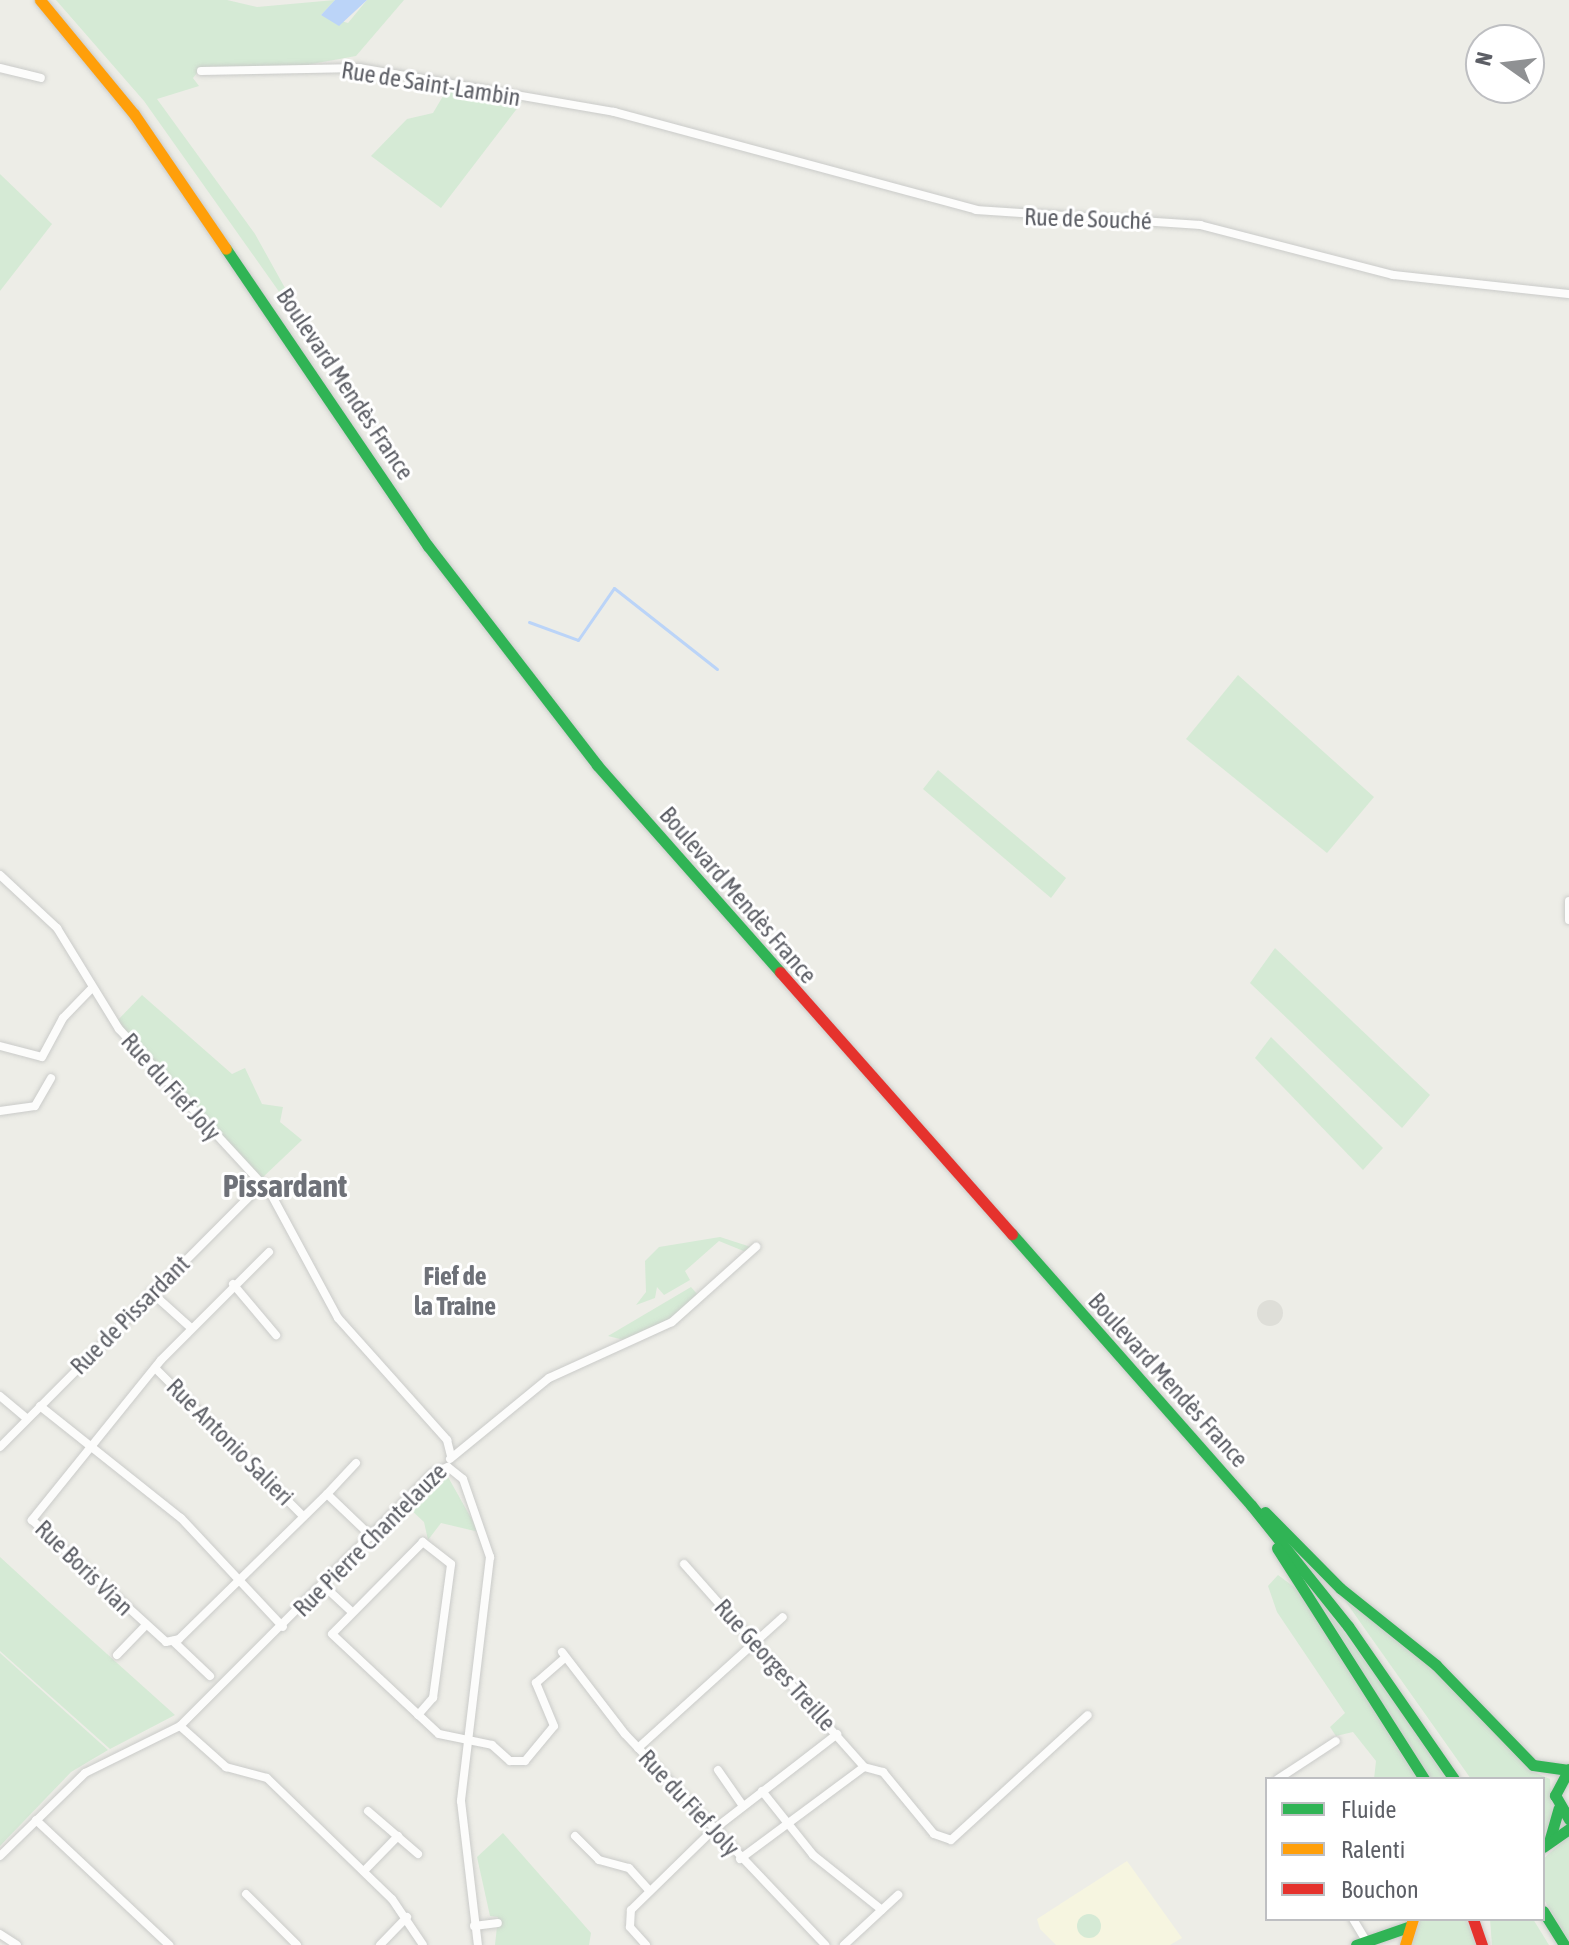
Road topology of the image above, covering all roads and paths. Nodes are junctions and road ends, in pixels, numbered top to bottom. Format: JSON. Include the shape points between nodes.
{"nodes":[{"id":1,"x":40,"y":0,"type":"edge"},
{"id":2,"x":49,"y":0,"type":"edge"},
{"id":3,"x":0,"y":68,"type":"edge"},
{"id":4,"x":201,"y":71,"type":"dead end"},
{"id":5,"x":41,"y":78,"type":"dead end"},
{"id":6,"x":614,"y":112,"type":"joint"},
{"id":7,"x":1569,"y":294,"type":"edge"},
{"id":8,"x":0,"y":875,"type":"edge"},
{"id":9,"x":1569,"y":901,"type":"edge"},
{"id":10,"x":1569,"y":920,"type":"edge"},
{"id":11,"x":90,"y":990,"type":"junction"},
{"id":12,"x":0,"y":1046,"type":"edge"},
{"id":13,"x":51,"y":1078,"type":"dead end"},
{"id":14,"x":0,"y":1111,"type":"edge"},
{"id":15,"x":261,"y":1185,"type":"junction"},
{"id":16,"x":756,"y":1247,"type":"dead end"},
{"id":17,"x":269,"y":1252,"type":"dead end"},
{"id":18,"x":233,"y":1284,"type":"junction"},
{"id":19,"x":151,"y":1292,"type":"junction"},
{"id":20,"x":190,"y":1327,"type":"junction"},
{"id":21,"x":276,"y":1335,"type":"dead end"},
{"id":22,"x":155,"y":1368,"type":"junction"},
{"id":23,"x":0,"y":1396,"type":"edge"},
{"id":24,"x":40,"y":1406,"type":"junction"},
{"id":25,"x":26,"y":1418,"type":"junction"},
{"id":26,"x":91,"y":1446,"type":"junction"},
{"id":27,"x":0,"y":1447,"type":"edge"},
{"id":28,"x":451,"y":1456,"type":"junction"},
{"id":29,"x":356,"y":1463,"type":"dead end"},
{"id":30,"x":448,"y":1467,"type":"junction"},
{"id":31,"x":1237,"y":1489,"type":"junction"},
{"id":32,"x":327,"y":1494,"type":"junction"},
{"id":33,"x":1265,"y":1512,"type":"junction"},
{"id":34,"x":303,"y":1516,"type":"junction"},
{"id":35,"x":371,"y":1536,"type":"junction"},
{"id":36,"x":684,"y":1564,"type":"dead end"},
{"id":37,"x":238,"y":1578,"type":"junction"},
{"id":38,"x":324,"y":1586,"type":"junction"},
{"id":39,"x":352,"y":1612,"type":"junction"},
{"id":40,"x":783,"y":1617,"type":"dead end"},
{"id":41,"x":144,"y":1627,"type":"junction"},
{"id":42,"x":283,"y":1627,"type":"junction"},
{"id":43,"x":173,"y":1641,"type":"junction"},
{"id":44,"x":756,"y":1642,"type":"junction"},
{"id":45,"x":117,"y":1655,"type":"dead end"},
{"id":46,"x":210,"y":1676,"type":"dead end"},
{"id":47,"x":418,"y":1715,"type":"junction"},
{"id":48,"x":1088,"y":1715,"type":"dead end"},
{"id":49,"x":180,"y":1726,"type":"junction"},
{"id":50,"x":837,"y":1734,"type":"junction"},
{"id":51,"x":467,"y":1741,"type":"junction"},
{"id":52,"x":1336,"y":1741,"type":"dead end"},
{"id":53,"x":638,"y":1748,"type":"junction"},
{"id":54,"x":864,"y":1767,"type":"junction"},
{"id":55,"x":718,"y":1770,"type":"dead end"},
{"id":56,"x":1568,"y":1770,"type":"edge"},
{"id":57,"x":1281,"y":1777,"type":"edge"},
{"id":58,"x":1423,"y":1777,"type":"edge"},
{"id":59,"x":1453,"y":1777,"type":"edge"},
{"id":60,"x":1460,"y":1777,"type":"edge"},
{"id":61,"x":762,"y":1791,"type":"junction"},
{"id":62,"x":743,"y":1806,"type":"junction"},
{"id":63,"x":1559,"y":1808,"type":"junction"},
{"id":64,"x":368,"y":1811,"type":"dead end"},
{"id":65,"x":1569,"y":1819,"type":"edge"},
{"id":66,"x":36,"y":1820,"type":"junction"},
{"id":67,"x":787,"y":1823,"type":"junction"},
{"id":68,"x":1569,"y":1829,"type":"edge"},
{"id":69,"x":713,"y":1830,"type":"junction"},
{"id":70,"x":398,"y":1836,"type":"junction"},
{"id":71,"x":575,"y":1836,"type":"dead end"},
{"id":72,"x":1546,"y":1844,"type":"edge"},
{"id":73,"x":418,"y":1854,"type":"dead end"},
{"id":74,"x":0,"y":1856,"type":"edge"},
{"id":75,"x":740,"y":1859,"type":"junction"},
{"id":76,"x":364,"y":1871,"type":"junction"},
{"id":77,"x":650,"y":1891,"type":"junction"},
{"id":78,"x":246,"y":1894,"type":"dead end"},
{"id":79,"x":898,"y":1895,"type":"dead end"},
{"id":80,"x":882,"y":1910,"type":"junction"},
{"id":81,"x":1545,"y":1914,"type":"edge"},
{"id":82,"x":407,"y":1917,"type":"junction"},
{"id":83,"x":1354,"y":1921,"type":"edge"},
{"id":84,"x":1474,"y":1921,"type":"edge"},
{"id":85,"x":1484,"y":1921,"type":"edge"},
{"id":86,"x":1542,"y":1921,"type":"edge"},
{"id":87,"x":498,"y":1923,"type":"dead end"},
{"id":88,"x":1411,"y":1923,"type":"edge"},
{"id":89,"x":474,"y":1926,"type":"junction"},
{"id":90,"x":1481,"y":1932,"type":"junction"},
{"id":91,"x":2,"y":1939,"type":"edge"},
{"id":92,"x":1361,"y":1943,"type":"edge"},
{"id":93,"x":17,"y":1945,"type":"edge"},
{"id":94,"x":169,"y":1945,"type":"edge"},
{"id":95,"x":297,"y":1945,"type":"edge"},
{"id":96,"x":380,"y":1945,"type":"edge"},
{"id":97,"x":423,"y":1945,"type":"edge"},
{"id":98,"x":478,"y":1945,"type":"edge"},
{"id":99,"x":646,"y":1945,"type":"edge"},
{"id":100,"x":825,"y":1945,"type":"edge"},
{"id":101,"x":844,"y":1945,"type":"edge"},
{"id":102,"x":1405,"y":1945,"type":"edge"},
{"id":103,"x":1482,"y":1945,"type":"edge"},
{"id":104,"x":1557,"y":1945,"type":"edge"},
{"id":105,"x":1564,"y":1945,"type":"edge"}],
"edges":[{"from":1,"to":31,"type":"main road","name":"Boulevard Mendès France","via":[[134,114],[428,546],[597,765]]},
{"from":2,"to":33,"type":"main road","name":"Boulevard Mendès France","via":[[167,149],[430,536],[601,761]]},
{"from":3,"to":5,"type":"street"},
{"from":4,"to":6,"type":"street","name":"Rue de Saint-Lambin","via":[[360,68]]},
{"from":6,"to":7,"type":"street","name":"Rue de Souché","via":[[976,210],[1200,225],[1393,275]]},
{"from":8,"to":11,"type":"street","name":"Rue du Fief Joly","via":[[57,928]]},
{"from":9,"to":10,"type":"street"},
{"from":11,"to":12,"type":"street","via":[[63,1018],[42,1057]]},
{"from":11,"to":15,"type":"street","name":"Rue du Fief Joly"},
{"from":13,"to":14,"type":"street","via":[[35,1106]]},
{"from":15,"to":19,"type":"street","name":"Rue de Pissardant"},
{"from":15,"to":28,"type":"street","name":"Rue du Fief Joly","via":[[289,1221],[338,1318],[447,1440]]},
{"from":16,"to":28,"type":"street","name":"Rue Pierre Chantelauze","via":[[672,1322],[549,1378]]},
{"from":17,"to":18,"type":"street"},
{"from":18,"to":20,"type":"street"},
{"from":18,"to":21,"type":"street"},
{"from":19,"to":20,"type":"street"},
{"from":19,"to":24,"type":"street","name":"Rue de Pissardant"},
{"from":20,"to":22,"type":"street"},
{"from":22,"to":26,"type":"street"},
{"from":22,"to":34,"type":"street","name":"Rue Antonio Salieri"},
{"from":23,"to":25,"type":"street"},
{"from":24,"to":25,"type":"street","name":"Rue de Pissardant"},
{"from":24,"to":26,"type":"street"},
{"from":25,"to":27,"type":"street","name":"Rue de Pissardant"},
{"from":26,"to":37,"type":"street","via":[[181,1518]]},
{"from":26,"to":41,"type":"street","name":"Rue Boris Vian","via":[[32,1520]]},
{"from":28,"to":30,"type":"street","name":"Rue Pierre Chantelauze"},
{"from":29,"to":32,"type":"street"},
{"from":30,"to":35,"type":"street","name":"Rue Pierre Chantelauze","via":[[433,1473]]},
{"from":30,"to":51,"type":"street","via":[[463,1479],[490,1557]]},
{"from":31,"to":58,"type":"main road"},
{"from":31,"to":59,"type":"main road","name":"Boulevard Mendès France","via":[[1348,1626]]},
{"from":32,"to":34,"type":"street"},
{"from":32,"to":35,"type":"street"},
{"from":33,"to":56,"type":"main road","via":[[1347,1595],[1436,1665],[1533,1765]]},
{"from":33,"to":60,"type":"main road","name":"Boulevard Mendès France","via":[[1375,1652]]},
{"from":34,"to":37,"type":"street"},
{"from":35,"to":38,"type":"street","name":"Rue Pierre Chantelauze"},
{"from":36,"to":44,"type":"street","name":"Rue Georges Treille"},
{"from":37,"to":42,"type":"street"},
{"from":37,"to":43,"type":"street"},
{"from":38,"to":39,"type":"street"},
{"from":38,"to":42,"type":"street","name":"Rue Pierre Chantelauze"},
{"from":39,"to":47,"type":"street","via":[[332,1634]]},
{"from":39,"to":47,"type":"street","via":[[423,1542],[451,1564],[433,1698]]},
{"from":40,"to":44,"type":"street"},
{"from":41,"to":43,"type":"street","name":"Rue Boris Vian"},
{"from":41,"to":45,"type":"street"},
{"from":42,"to":49,"type":"street","name":"Rue Pierre Chantelauze"},
{"from":43,"to":46,"type":"street","name":"Rue Boris Vian"},
{"from":44,"to":50,"type":"street","name":"Rue Georges Treille"},
{"from":44,"to":53,"type":"street"},
{"from":47,"to":51,"type":"street","via":[[439,1734]]},
{"from":48,"to":54,"type":"street","name":"Rue Georges Treille","via":[[951,1840],[934,1834],[883,1772]]},
{"from":49,"to":66,"type":"street","name":"Rue Pierre Chantelauze","via":[[85,1773]]},
{"from":49,"to":76,"type":"street","via":[[226,1767],[267,1778]]},
{"from":50,"to":54,"type":"street","name":"Rue Georges Treille"},
{"from":50,"to":61,"type":"street"},
{"from":51,"to":53,"type":"street","name":"Rue du Fief Joly","via":[[492,1745],[510,1761],[529,1759],[554,1726],[536,1683],[564,1655]]},
{"from":51,"to":89,"type":"street","via":[[460,1836]]},
{"from":52,"to":57,"type":"street"},
{"from":53,"to":69,"type":"street","name":"Rue du Fief Joly"},
{"from":54,"to":67,"type":"street"},
{"from":55,"to":62,"type":"street"},
{"from":56,"to":63,"type":"main road","via":[[1555,1788]]},
{"from":61,"to":62,"type":"street"},
{"from":61,"to":67,"type":"street"},
{"from":62,"to":69,"type":"street"},
{"from":63,"to":65,"type":"main road"},
{"from":63,"to":72,"type":"main road"},
{"from":64,"to":70,"type":"street"},
{"from":66,"to":74,"type":"street","name":"Rue Pierre Chantelauze"},
{"from":66,"to":94,"type":"street"},
{"from":67,"to":75,"type":"street"},
{"from":67,"to":80,"type":"street","via":[[828,1869]]},
{"from":68,"to":72,"type":"main road"},
{"from":69,"to":75,"type":"street","name":"Rue du Fief Joly"},
{"from":69,"to":77,"type":"street"},
{"from":70,"to":73,"type":"street"},
{"from":70,"to":76,"type":"street"},
{"from":71,"to":77,"type":"street","via":[[599,1860],[629,1868]]},
{"from":75,"to":100,"type":"street","name":"Rue du Fief Joly"},
{"from":76,"to":82,"type":"street"},
{"from":77,"to":99,"type":"street","via":[[628,1922]]},
{"from":78,"to":95,"type":"street"},
{"from":79,"to":80,"type":"street"},
{"from":80,"to":101,"type":"street"},
{"from":81,"to":105,"type":"main road"},
{"from":82,"to":96,"type":"street"},
{"from":82,"to":97,"type":"street"},
{"from":83,"to":92,"type":"street"},
{"from":84,"to":90,"type":"main road"},
{"from":85,"to":90,"type":"main road"},
{"from":86,"to":104,"type":"main road"},
{"from":87,"to":89,"type":"street"},
{"from":88,"to":92,"type":"main road"},
{"from":88,"to":102,"type":"main road"},
{"from":89,"to":98,"type":"street"},
{"from":90,"to":103,"type":"main road"},
{"from":91,"to":93,"type":"street"}]}
